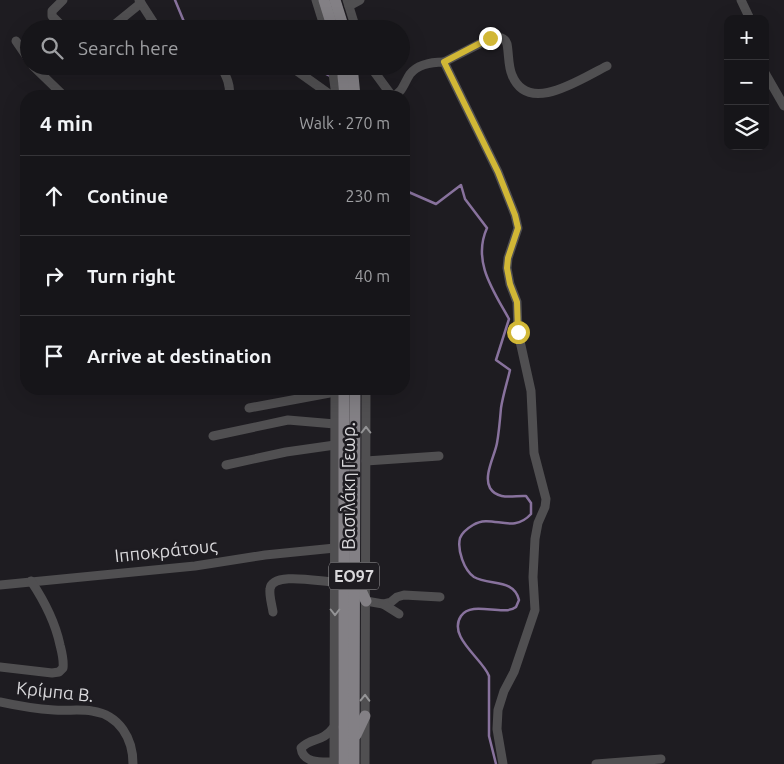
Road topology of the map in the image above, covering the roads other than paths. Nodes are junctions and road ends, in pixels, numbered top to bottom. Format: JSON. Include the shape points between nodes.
{"nodes":[{"id":1,"x":63,"y":0,"type":"edge"},
{"id":2,"x":316,"y":0,"type":"edge"},
{"id":3,"x":324,"y":0,"type":"edge"},
{"id":4,"x":335,"y":0,"type":"edge"},
{"id":5,"x":360,"y":0,"type":"edge"},
{"id":6,"x":741,"y":0,"type":"edge"},
{"id":7,"x":140,"y":1,"type":"edge"},
{"id":8,"x":348,"y":3,"type":"edge"},
{"id":9,"x":748,"y":15,"type":"edge"},
{"id":10,"x":56,"y":20,"type":"edge"},
{"id":11,"x":119,"y":20,"type":"edge"},
{"id":12,"x":152,"y":20,"type":"edge"},
{"id":13,"x":322,"y":20,"type":"edge"},
{"id":14,"x":330,"y":20,"type":"edge"},
{"id":15,"x":341,"y":20,"type":"edge"},
{"id":16,"x":353,"y":20,"type":"edge"},
{"id":17,"x":16,"y":41,"type":"dead end"},
{"id":18,"x":20,"y":47,"type":"edge"},
{"id":19,"x":444,"y":62,"type":"junction"},
{"id":20,"x":607,"y":66,"type":"dead end"},
{"id":21,"x":42,"y":75,"type":"edge"},
{"id":22,"x":226,"y":75,"type":"edge"},
{"id":23,"x":303,"y":75,"type":"edge"},
{"id":24,"x":333,"y":75,"type":"edge"},
{"id":25,"x":343,"y":75,"type":"edge"},
{"id":26,"x":354,"y":75,"type":"edge"},
{"id":27,"x":377,"y":75,"type":"edge"},
{"id":28,"x":410,"y":75,"type":"edge"},
{"id":29,"x":410,"y":75,"type":"edge"},
{"id":30,"x":769,"y":80,"type":"edge"},
{"id":31,"x":58,"y":90,"type":"edge"},
{"id":32,"x":230,"y":90,"type":"edge"},
{"id":33,"x":325,"y":90,"type":"edge"},
{"id":34,"x":334,"y":90,"type":"edge"},
{"id":35,"x":344,"y":90,"type":"edge"},
{"id":36,"x":355,"y":90,"type":"edge"},
{"id":37,"x":388,"y":90,"type":"edge"},
{"id":38,"x":402,"y":90,"type":"edge"},
{"id":39,"x":784,"y":106,"type":"edge"},
{"id":40,"x":313,"y":395,"type":"edge"},
{"id":41,"x":338,"y":395,"type":"edge"},
{"id":42,"x":338,"y":395,"type":"edge"},
{"id":43,"x":355,"y":395,"type":"edge"},
{"id":44,"x":366,"y":395,"type":"edge"},
{"id":45,"x":249,"y":408,"type":"dead end"},
{"id":46,"x":335,"y":424,"type":"junction"},
{"id":47,"x":213,"y":436,"type":"dead end"},
{"id":48,"x":335,"y":445,"type":"junction"},
{"id":49,"x":439,"y":456,"type":"dead end"},
{"id":50,"x":366,"y":461,"type":"junction"},
{"id":51,"x":226,"y":465,"type":"dead end"},
{"id":52,"x":335,"y":548,"type":"junction"},
{"id":53,"x":354,"y":576,"type":"junction"},
{"id":54,"x":31,"y":581,"type":"junction"},
{"id":55,"x":335,"y":582,"type":"junction"},
{"id":56,"x":0,"y":585,"type":"edge"},
{"id":57,"x":440,"y":597,"type":"dead end"},
{"id":58,"x":366,"y":601,"type":"junction"},
{"id":59,"x":383,"y":604,"type":"junction"},
{"id":60,"x":273,"y":612,"type":"dead end"},
{"id":61,"x":398,"y":614,"type":"dead end"},
{"id":62,"x":0,"y":667,"type":"edge"},
{"id":63,"x":0,"y":702,"type":"edge"},
{"id":64,"x":365,"y":716,"type":"junction"},
{"id":65,"x":334,"y":726,"type":"junction"},
{"id":66,"x":354,"y":742,"type":"junction"},
{"id":67,"x":661,"y":759,"type":"dead end"},
{"id":68,"x":337,"y":763,"type":"edge"},
{"id":69,"x":133,"y":764,"type":"edge"},
{"id":70,"x":354,"y":764,"type":"edge"},
{"id":71,"x":365,"y":764,"type":"edge"},
{"id":72,"x":503,"y":764,"type":"edge"},
{"id":73,"x":596,"y":764,"type":"edge"}],
"edges":[{"from":1,"to":10,"type":"street","via":[[52,11]]},
{"from":2,"to":13,"type":"street"},
{"from":3,"to":14,"type":"main road"},
{"from":4,"to":15,"type":"main road"},
{"from":5,"to":8,"type":"street"},
{"from":6,"to":9,"type":"street"},
{"from":7,"to":11,"type":"street"},
{"from":7,"to":12,"type":"street"},
{"from":8,"to":16,"type":"street"},
{"from":17,"to":18,"type":"street"},
{"from":19,"to":20,"type":"street","via":[[487,40],[501,38],[506,40],[515,81],[525,91],[540,95],[559,90]]},
{"from":19,"to":29,"type":"street","via":[[426,64]]},
{"from":19,"to":72,"type":"street","via":[[498,172],[515,215],[518,228],[507,268],[517,302],[518,332],[531,391],[534,453],[546,499],[535,539],[535,610],[498,710],[497,730]]},
{"from":21,"to":31,"type":"street"},
{"from":22,"to":32,"type":"street"},
{"from":23,"to":33,"type":"street"},
{"from":24,"to":34,"type":"street"},
{"from":25,"to":35,"type":"main road"},
{"from":26,"to":36,"type":"main road"},
{"from":27,"to":37,"type":"street"},
{"from":28,"to":38,"type":"street"},
{"from":30,"to":39,"type":"street"},
{"from":40,"to":45,"type":"street"},
{"from":41,"to":46,"type":"street","name":"Βασιλάκη Γεωρ."},
{"from":42,"to":68,"type":"main road","number":"ΕΟ97"},
{"from":43,"to":53,"type":"main road","number":"ΕΟ97"},
{"from":50,"to":44,"type":"street","name":"Βασιλάκη Γεωρ.","one_way":true},
{"from":46,"to":47,"type":"street","via":[[288,420]]},
{"from":46,"to":48,"type":"street","name":"Βασιλάκη Γεωρ."},
{"from":48,"to":51,"type":"street"},
{"from":48,"to":52,"type":"street","name":"Βασιλάκη Γεωρ."},
{"from":49,"to":50,"type":"street"},
{"from":50,"to":58,"type":"street","name":"Βασιλάκη Γεωρ."},
{"from":52,"to":54,"type":"street","name":"Ιπποκράτους","via":[[195,566]]},
{"from":52,"to":55,"type":"street","name":"Βασιλάκη Γεωρ."},
{"from":53,"to":58,"type":"main road"},
{"from":53,"to":66,"type":"main road","number":"ΕΟ97"},
{"from":54,"to":56,"type":"street","name":"Ιπποκράτους"},
{"from":54,"to":62,"type":"street","via":[[54,620],[63,668],[52,673]]},
{"from":55,"to":60,"type":"street","via":[[276,580],[270,589]]},
{"from":55,"to":65,"type":"street","name":"Βασιλάκη Γεωρ.","one_way":true},
{"from":57,"to":59,"type":"street","via":[[404,595]]},
{"from":58,"to":59,"type":"street"},
{"from":64,"to":58,"type":"street","name":"Βασιλάκη Γεωρ.","one_way":true},
{"from":59,"to":61,"type":"street"},
{"from":63,"to":69,"type":"street","name":"Κρίμπα Β.","via":[[104,714],[120,725],[128,736]]},
{"from":64,"to":66,"type":"main road"},
{"from":64,"to":71,"type":"street","name":"Βασιλάκη Γεωρ."},
{"from":65,"to":68,"type":"street","name":"Βασιλάκη Γεωρ."},
{"from":65,"to":68,"type":"street","via":[[324,738],[301,748],[308,760]]},
{"from":66,"to":70,"type":"main road","number":"ΕΟ97"},
{"from":67,"to":73,"type":"street"}]}
